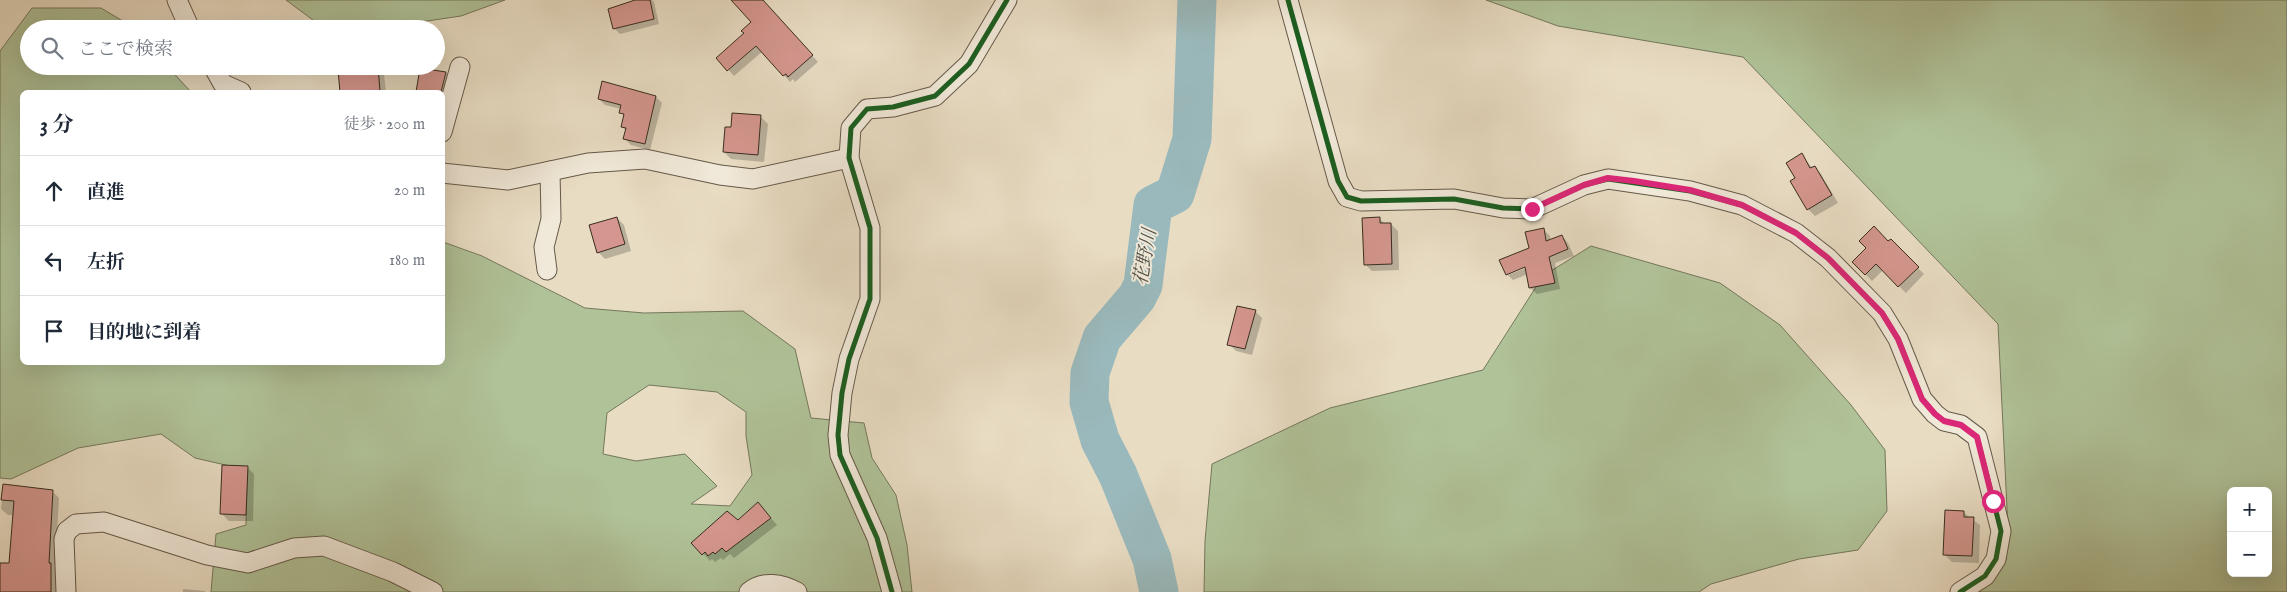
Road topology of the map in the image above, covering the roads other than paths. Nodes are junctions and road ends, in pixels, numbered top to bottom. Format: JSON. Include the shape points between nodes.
{"nodes":[{"id":1,"x":177,"y":0,"type":"edge"},
{"id":2,"x":1007,"y":0,"type":"edge"},
{"id":3,"x":1288,"y":0,"type":"edge"},
{"id":4,"x":186,"y":20,"type":"edge"},
{"id":5,"x":460,"y":67,"type":"dead end"},
{"id":6,"x":218,"y":75,"type":"edge"},
{"id":7,"x":236,"y":90,"type":"edge"},
{"id":8,"x":445,"y":121,"type":"edge"},
{"id":9,"x":849,"y":158,"type":"junction"},
{"id":10,"x":550,"y":171,"type":"junction"},
{"id":11,"x":445,"y":173,"type":"edge"},
{"id":12,"x":547,"y":270,"type":"dead end"},
{"id":13,"x":66,"y":592,"type":"edge"},
{"id":14,"x":433,"y":592,"type":"edge"},
{"id":15,"x":749,"y":592,"type":"edge"},
{"id":16,"x":797,"y":592,"type":"edge"},
{"id":17,"x":892,"y":592,"type":"edge"},
{"id":18,"x":1960,"y":592,"type":"edge"}],
"edges":[{"from":1,"to":4,"type":"street"},
{"from":2,"to":9,"type":"street","via":[[970,64],[935,96],[867,109],[851,128]]},
{"from":3,"to":18,"type":"street","via":[[1338,181],[1347,197],[1361,201],[1454,199],[1502,208],[1532,209],[1584,185],[1608,178],[1634,181],[1690,190],[1742,205],[1796,233],[1828,258],[1882,313],[1898,339],[1922,399],[1944,421],[1961,425],[1977,437],[2001,531],[1996,559],[1985,576]]},
{"from":5,"to":8,"type":"street"},
{"from":6,"to":7,"type":"street","via":[[223,84]]},
{"from":9,"to":10,"type":"street","via":[[753,179],[720,176],[645,160],[588,163]]},
{"from":9,"to":17,"type":"street","via":[[870,228],[870,299],[849,359],[838,435],[842,459],[877,538]]},
{"from":10,"to":11,"type":"street","via":[[508,180]]},
{"from":10,"to":12,"type":"street","via":[[551,219],[544,247]]},
{"from":13,"to":14,"type":"street","via":[[64,538],[67,531],[76,524],[104,522],[207,555],[248,562],[294,548],[324,546],[393,572]]},
{"from":15,"to":16,"type":"street","via":[[765,584],[784,586]]}]}
